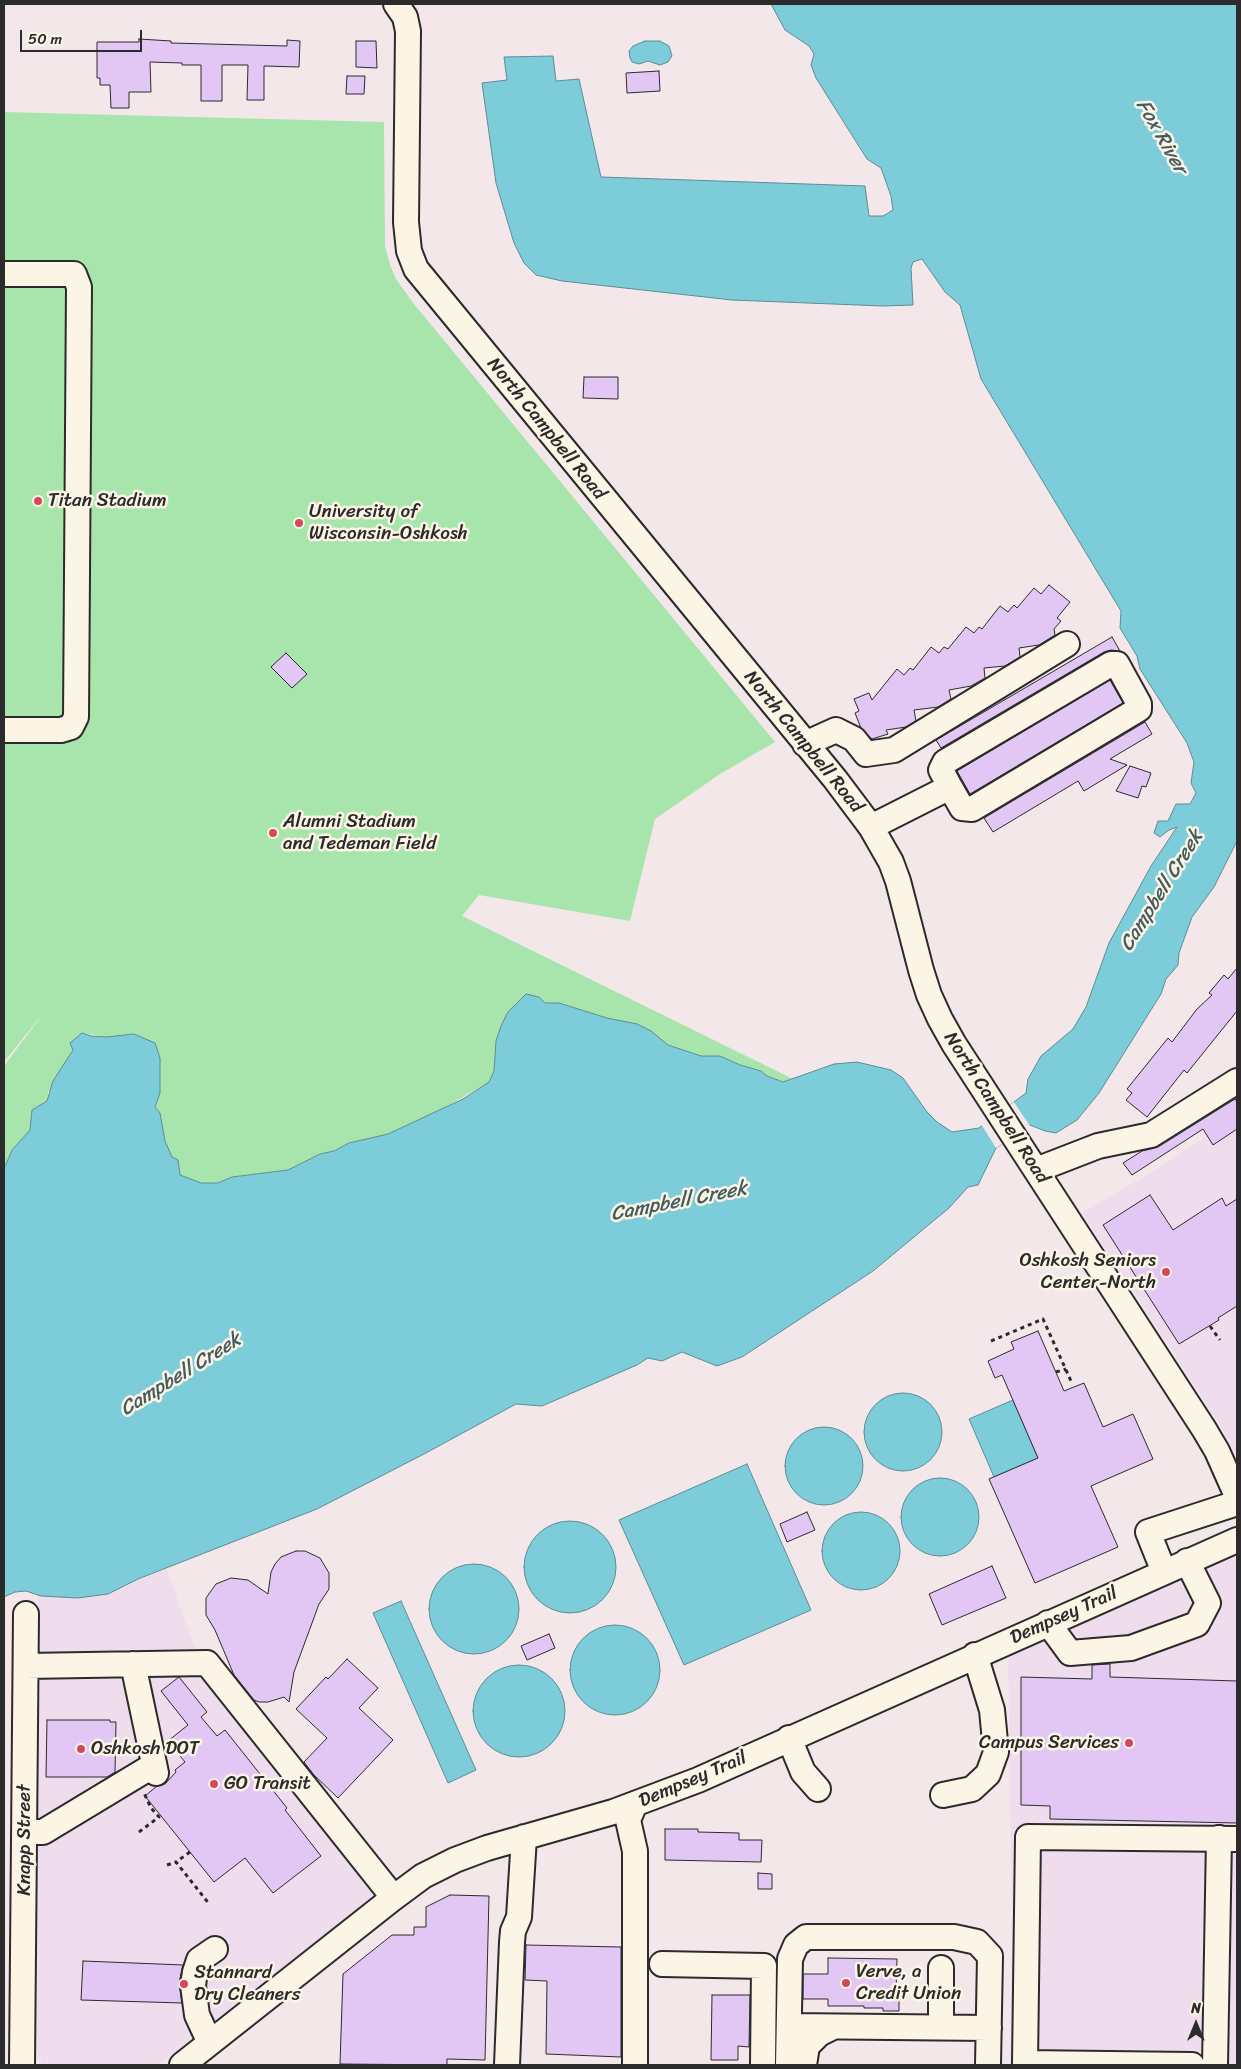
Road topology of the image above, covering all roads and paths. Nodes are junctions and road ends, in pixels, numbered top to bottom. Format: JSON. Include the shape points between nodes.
{"nodes":[{"id":1,"x":397,"y":5,"type":"edge"},
{"id":2,"x":4,"y":274,"type":"edge"},
{"id":3,"x":1066,"y":644,"type":"dead end"},
{"id":4,"x":4,"y":730,"type":"edge"},
{"id":5,"x":805,"y":744,"type":"junction"},
{"id":6,"x":950,"y":787,"type":"junction"},
{"id":7,"x":871,"y":827,"type":"junction"},
{"id":8,"x":1237,"y":1081,"type":"edge"},
{"id":9,"x":1036,"y":1170,"type":"junction"},
{"id":10,"x":1210,"y":1326,"type":"dead end"},
{"id":11,"x":1220,"y":1340,"type":"dead end"},
{"id":12,"x":991,"y":1341,"type":"dead end"},
{"id":13,"x":1066,"y":1368,"type":"junction"},
{"id":14,"x":1056,"y":1372,"type":"dead end"},
{"id":15,"x":1071,"y":1381,"type":"dead end"},
{"id":16,"x":1237,"y":1496,"type":"edge"},
{"id":17,"x":1237,"y":1503,"type":"edge"},
{"id":18,"x":1237,"y":1540,"type":"edge"},
{"id":19,"x":1187,"y":1561,"type":"junction"},
{"id":20,"x":1164,"y":1572,"type":"junction"},
{"id":21,"x":26,"y":1614,"type":"dead end"},
{"id":22,"x":1048,"y":1623,"type":"junction"},
{"id":23,"x":975,"y":1656,"type":"junction"},
{"id":24,"x":133,"y":1664,"type":"junction"},
{"id":25,"x":26,"y":1666,"type":"junction"},
{"id":26,"x":789,"y":1738,"type":"junction"},
{"id":27,"x":155,"y":1769,"type":"junction"},
{"id":28,"x":818,"y":1789,"type":"dead end"},
{"id":29,"x":943,"y":1795,"type":"dead end"},
{"id":30,"x":635,"y":1804,"type":"junction"},
{"id":31,"x":25,"y":1832,"type":"junction"},
{"id":32,"x":139,"y":1832,"type":"dead end"},
{"id":33,"x":524,"y":1837,"type":"junction"},
{"id":34,"x":1228,"y":1839,"type":"edge"},
{"id":35,"x":190,"y":1852,"type":"dead end"},
{"id":36,"x":176,"y":1862,"type":"junction"},
{"id":37,"x":167,"y":1865,"type":"dead end"},
{"id":38,"x":392,"y":1899,"type":"junction"},
{"id":39,"x":210,"y":1905,"type":"dead end"},
{"id":40,"x":215,"y":1949,"type":"dead end"},
{"id":41,"x":662,"y":1964,"type":"dead end"},
{"id":42,"x":941,"y":1968,"type":"dead end"},
{"id":43,"x":789,"y":2026,"type":"junction"},
{"id":44,"x":833,"y":2027,"type":"junction"},
{"id":45,"x":941,"y":2027,"type":"junction"},
{"id":46,"x":989,"y":2028,"type":"junction"},
{"id":47,"x":210,"y":2043,"type":"junction"},
{"id":48,"x":22,"y":2065,"type":"edge"},
{"id":49,"x":182,"y":2065,"type":"edge"},
{"id":50,"x":508,"y":2065,"type":"edge"},
{"id":51,"x":635,"y":2065,"type":"edge"},
{"id":52,"x":763,"y":2065,"type":"edge"},
{"id":53,"x":788,"y":2065,"type":"edge"},
{"id":54,"x":804,"y":2065,"type":"edge"},
{"id":55,"x":988,"y":2065,"type":"edge"},
{"id":56,"x":1098,"y":2065,"type":"edge"},
{"id":57,"x":1192,"y":2065,"type":"edge"},
{"id":58,"x":1215,"y":2065,"type":"edge"}],
"edges":[{"from":1,"to":5,"type":"street","name":"North Campbell Road","via":[[408,31],[406,222],[409,251],[416,269]]},
{"from":2,"to":4,"type":"street","via":[[74,274],[79,288],[76,717],[70,726],[61,730]]},
{"from":3,"to":5,"type":"street","via":[[894,750],[866,754],[854,739],[836,730]]},
{"from":5,"to":7,"type":"street","name":"North Campbell Road"},
{"from":6,"to":6,"type":"street","via":[[941,770],[945,762],[1111,664],[1117,664],[1139,709],[972,809],[962,808]]},
{"from":6,"to":7,"type":"street"},
{"from":7,"to":9,"type":"street","name":"North Campbell Road","via":[[898,880],[929,995],[954,1044]]},
{"from":8,"to":9,"type":"street","via":[[1151,1135],[1098,1146]]},
{"from":9,"to":16,"type":"street","name":"North Campbell Road","via":[[1204,1429]]},
{"from":10,"to":11,"type":"path"},
{"from":12,"to":13,"type":"path","via":[[1043,1319]]},
{"from":13,"to":14,"type":"path"},
{"from":13,"to":15,"type":"path"},
{"from":17,"to":20,"type":"street","via":[[1148,1532]]},
{"from":18,"to":19,"type":"street","name":"Dempsey Trail"},
{"from":19,"to":20,"type":"street","name":"Dempsey Trail"},
{"from":19,"to":22,"type":"street","via":[[1208,1603],[1197,1624],[1131,1648],[1070,1653]]},
{"from":20,"to":22,"type":"street","name":"Dempsey Trail"},
{"from":21,"to":25,"type":"street","name":"Knapp Street"},
{"from":22,"to":23,"type":"street","name":"Dempsey Trail"},
{"from":23,"to":26,"type":"street","name":"Dempsey Trail"},
{"from":23,"to":29,"type":"street","via":[[992,1710],[996,1752],[988,1774],[972,1789]]},
{"from":24,"to":25,"type":"street"},
{"from":24,"to":27,"type":"street"},
{"from":24,"to":38,"type":"street","via":[[207,1663]]},
{"from":25,"to":31,"type":"street","name":"Knapp Street"},
{"from":26,"to":28,"type":"street","via":[[803,1772]]},
{"from":26,"to":30,"type":"street","name":"Dempsey Trail","via":[[698,1780]]},
{"from":27,"to":31,"type":"street","via":[[42,1832]]},
{"from":27,"to":32,"type":"path","via":[[144,1788],[144,1796],[159,1817]]},
{"from":30,"to":33,"type":"street","name":"Dempsey Trail"},
{"from":30,"to":51,"type":"street","via":[[628,1820],[635,1851]]},
{"from":31,"to":48,"type":"street","name":"Knapp Street"},
{"from":33,"to":38,"type":"street","name":"Dempsey Trail","via":[[455,1860],[424,1876]]},
{"from":33,"to":50,"type":"street","via":[[519,1917],[512,1942]]},
{"from":34,"to":56,"type":"street","via":[[1028,1837],[1024,2063]]},
{"from":34,"to":58,"type":"street"},
{"from":35,"to":36,"type":"path"},
{"from":36,"to":37,"type":"path"},
{"from":36,"to":39,"type":"path"},
{"from":38,"to":47,"type":"street","name":"Dempsey Trail"},
{"from":40,"to":47,"type":"street","via":[[200,1960],[193,1984],[197,2015]]},
{"from":41,"to":52,"type":"street","via":[[764,1966]]},
{"from":42,"to":45,"type":"street"},
{"from":43,"to":44,"type":"street"},
{"from":43,"to":46,"type":"street","via":[[790,1959],[796,1945],[806,1937],[954,1937],[977,1942],[990,1956]]},
{"from":43,"to":53,"type":"street"},
{"from":44,"to":45,"type":"street"},
{"from":44,"to":54,"type":"street","via":[[819,2034],[807,2046]]},
{"from":45,"to":46,"type":"street"},
{"from":46,"to":55,"type":"street"},
{"from":47,"to":49,"type":"street","name":"Dempsey Trail"},
{"from":56,"to":57,"type":"street"}]}
